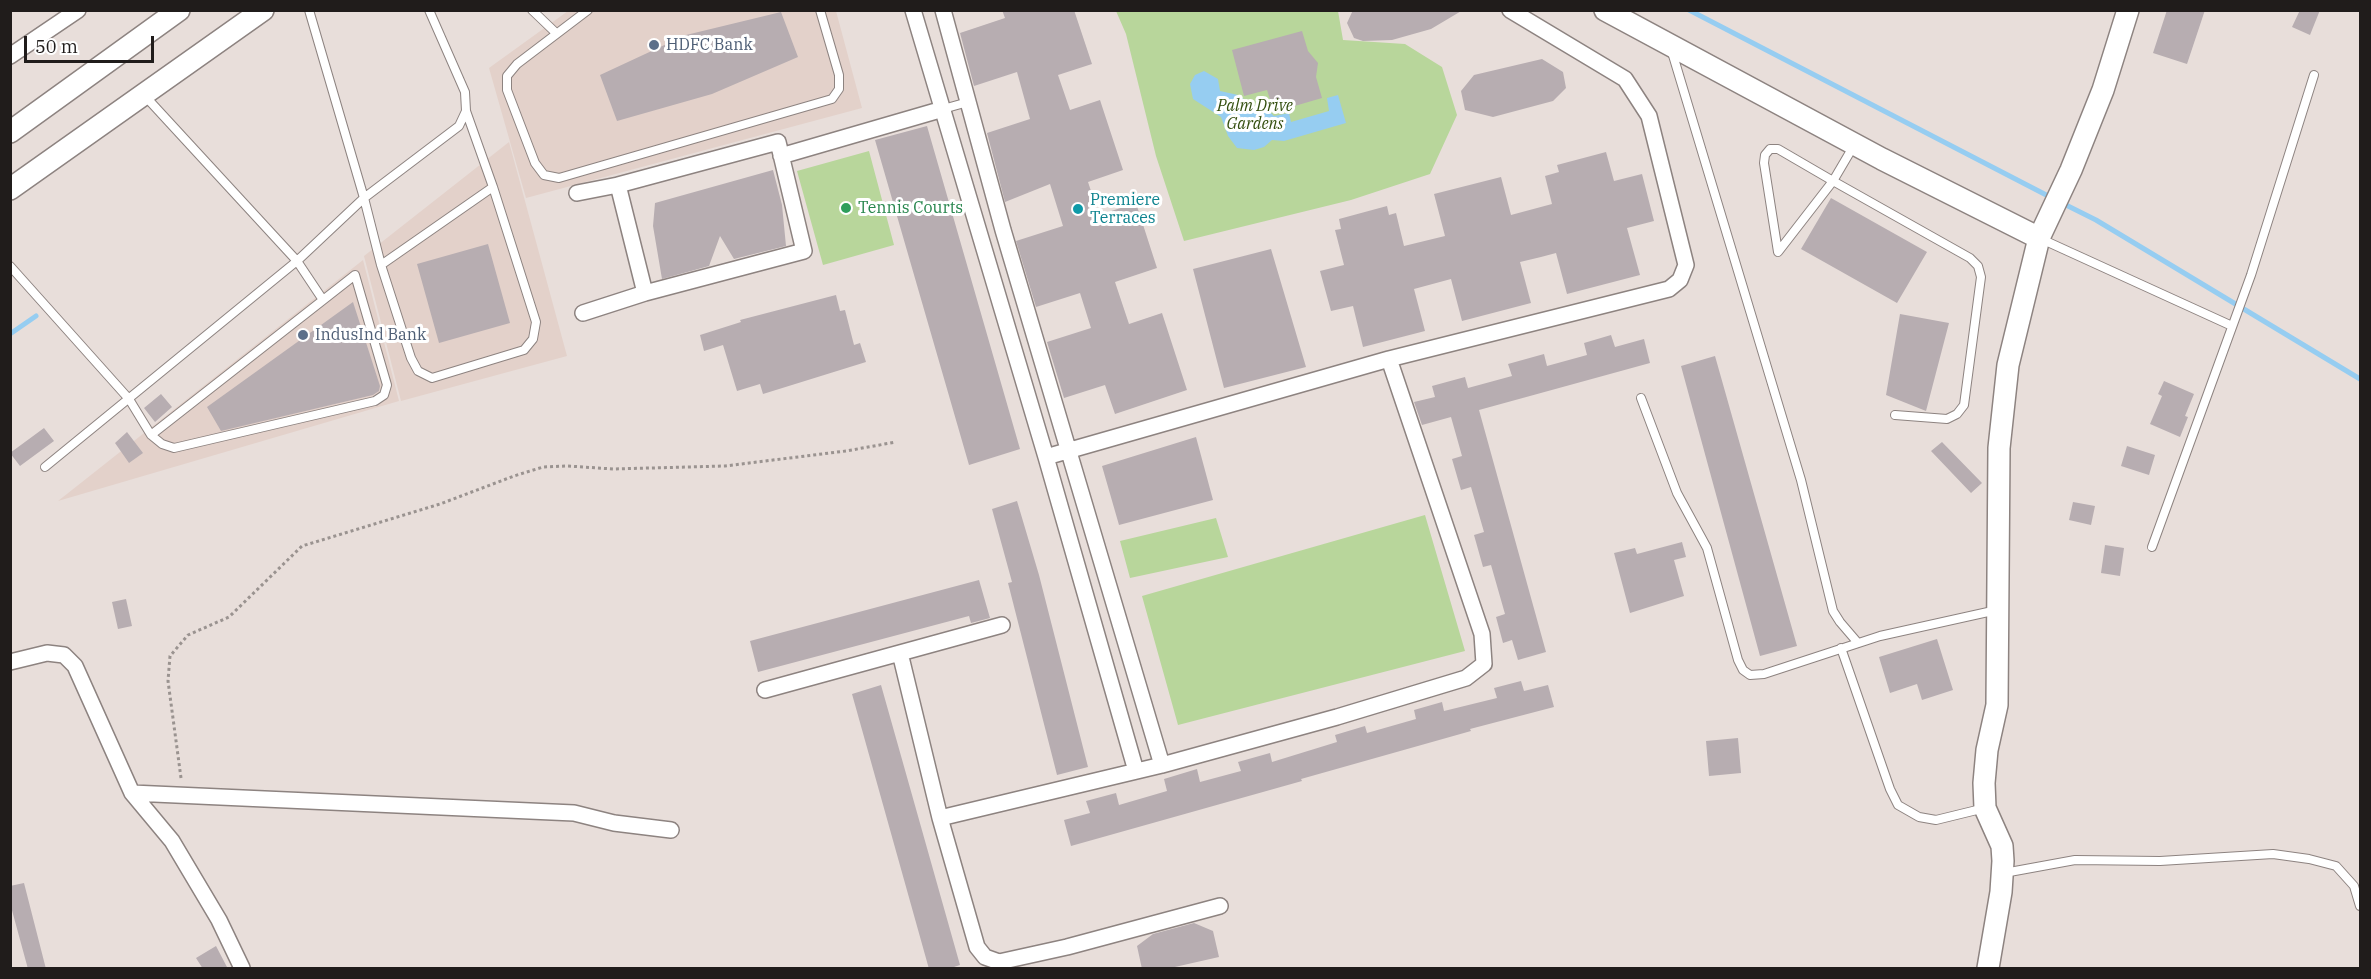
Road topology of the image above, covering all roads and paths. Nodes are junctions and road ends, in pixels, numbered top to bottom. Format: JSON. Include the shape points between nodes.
{"nodes":[{"id":1,"x":78,"y":10,"type":"edge"},
{"id":2,"x":179,"y":10,"type":"edge"},
{"id":3,"x":263,"y":10,"type":"edge"},
{"id":4,"x":309,"y":10,"type":"edge"},
{"id":5,"x":429,"y":10,"type":"edge"},
{"id":6,"x":532,"y":10,"type":"edge"},
{"id":7,"x":588,"y":10,"type":"edge"},
{"id":8,"x":820,"y":10,"type":"edge"},
{"id":9,"x":913,"y":10,"type":"edge"},
{"id":10,"x":943,"y":10,"type":"edge"},
{"id":11,"x":1510,"y":10,"type":"edge"},
{"id":12,"x":1605,"y":10,"type":"edge"},
{"id":13,"x":2127,"y":10,"type":"edge"},
{"id":14,"x":556,"y":33,"type":"junction"},
{"id":15,"x":1671,"y":47,"type":"junction"},
{"id":16,"x":10,"y":56,"type":"edge"},
{"id":17,"x":2314,"y":75,"type":"dead end"},
{"id":18,"x":144,"y":95,"type":"junction"},
{"id":19,"x":968,"y":102,"type":"junction"},
{"id":20,"x":943,"y":109,"type":"junction"},
{"id":21,"x":466,"y":111,"type":"junction"},
{"id":22,"x":10,"y":132,"type":"edge"},
{"id":23,"x":1854,"y":144,"type":"junction"},
{"id":24,"x":781,"y":156,"type":"junction"},
{"id":25,"x":1833,"y":181,"type":"junction"},
{"id":26,"x":618,"y":185,"type":"junction"},
{"id":27,"x":493,"y":187,"type":"junction"},
{"id":28,"x":10,"y":189,"type":"edge"},
{"id":29,"x":577,"y":193,"type":"dead end"},
{"id":30,"x":364,"y":198,"type":"junction"},
{"id":31,"x":2039,"y":238,"type":"junction"},
{"id":32,"x":297,"y":261,"type":"junction"},
{"id":33,"x":381,"y":265,"type":"junction"},
{"id":34,"x":10,"y":266,"type":"edge"},
{"id":35,"x":645,"y":292,"type":"junction"},
{"id":36,"x":323,"y":300,"type":"junction"},
{"id":37,"x":583,"y":313,"type":"dead end"},
{"id":38,"x":2232,"y":326,"type":"junction"},
{"id":39,"x":1389,"y":359,"type":"junction"},
{"id":40,"x":1641,"y":398,"type":"dead end"},
{"id":41,"x":129,"y":399,"type":"junction"},
{"id":42,"x":1895,"y":415,"type":"dead end"},
{"id":43,"x":151,"y":435,"type":"junction"},
{"id":44,"x":896,"y":442,"type":"dead end"},
{"id":45,"x":1070,"y":451,"type":"junction"},
{"id":46,"x":1046,"y":458,"type":"junction"},
{"id":47,"x":45,"y":467,"type":"dead end"},
{"id":48,"x":2152,"y":547,"type":"dead end"},
{"id":49,"x":1997,"y":610,"type":"junction"},
{"id":50,"x":1002,"y":626,"type":"dead end"},
{"id":51,"x":1858,"y":643,"type":"junction"},
{"id":52,"x":1841,"y":648,"type":"junction"},
{"id":53,"x":900,"y":653,"type":"junction"},
{"id":54,"x":10,"y":662,"type":"edge"},
{"id":55,"x":765,"y":690,"type":"dead end"},
{"id":56,"x":1162,"y":765,"type":"junction"},
{"id":57,"x":1136,"y":771,"type":"junction"},
{"id":58,"x":132,"y":793,"type":"junction"},
{"id":59,"x":183,"y":795,"type":"junction"},
{"id":60,"x":1985,"y":808,"type":"junction"},
{"id":61,"x":940,"y":818,"type":"junction"},
{"id":62,"x":670,"y":830,"type":"dead end"},
{"id":63,"x":2002,"y":873,"type":"junction"},
{"id":64,"x":1220,"y":906,"type":"dead end"},
{"id":65,"x":2361,"y":906,"type":"edge"},
{"id":66,"x":242,"y":969,"type":"edge"},
{"id":67,"x":1988,"y":969,"type":"edge"}],
"edges":[{"from":1,"to":16,"type":"street"},
{"from":2,"to":22,"type":"street"},
{"from":3,"to":18,"type":"street"},
{"from":4,"to":30,"type":"lane"},
{"from":5,"to":21,"type":"lane","via":[[465,92]]},
{"from":6,"to":14,"type":"lane"},
{"from":7,"to":14,"type":"lane"},
{"from":8,"to":14,"type":"lane","via":[[838,75],[839,89],[832,99],[559,178],[544,175],[535,163],[507,90],[507,76],[517,64]]},
{"from":9,"to":20,"type":"street"},
{"from":10,"to":19,"type":"street"},
{"from":11,"to":39,"type":"street","via":[[1625,79],[1649,116],[1686,266],[1680,280],[1668,290]]},
{"from":12,"to":15,"type":"street"},
{"from":13,"to":31,"type":"street","via":[[2103,90]]},
{"from":15,"to":23,"type":"street"},
{"from":15,"to":51,"type":"lane","via":[[1801,480],[1833,610]]},
{"from":17,"to":38,"type":"lane"},
{"from":18,"to":28,"type":"street"},
{"from":18,"to":32,"type":"lane"},
{"from":19,"to":20,"type":"lane"},
{"from":19,"to":45,"type":"street"},
{"from":20,"to":24,"type":"street"},
{"from":20,"to":46,"type":"street"},
{"from":21,"to":27,"type":"lane"},
{"from":21,"to":30,"type":"lane","via":[[459,126]]},
{"from":23,"to":25,"type":"lane"},
{"from":23,"to":31,"type":"street"},
{"from":24,"to":26,"type":"street","via":[[778,142]]},
{"from":24,"to":35,"type":"street","via":[[804,251]]},
{"from":25,"to":25,"type":"lane","via":[[1778,149],[1770,149],[1765,155],[1778,252]]},
{"from":25,"to":42,"type":"lane","via":[[1970,258],[1981,277],[1964,405],[1958,414],[1947,419]]},
{"from":26,"to":29,"type":"street"},
{"from":26,"to":35,"type":"street"},
{"from":27,"to":33,"type":"lane"},
{"from":27,"to":33,"type":"lane","via":[[536,322],[533,339],[524,350],[432,378],[417,371]]},
{"from":30,"to":32,"type":"lane"},
{"from":30,"to":33,"type":"lane"},
{"from":31,"to":38,"type":"lane"},
{"from":31,"to":49,"type":"street","via":[[2008,365],[1999,448]]},
{"from":32,"to":36,"type":"lane"},
{"from":32,"to":41,"type":"lane"},
{"from":34,"to":41,"type":"lane"},
{"from":35,"to":37,"type":"street"},
{"from":36,"to":43,"type":"lane"},
{"from":36,"to":43,"type":"lane","via":[[355,275],[387,385],[384,394],[375,401],[174,448]]},
{"from":38,"to":48,"type":"lane"},
{"from":39,"to":45,"type":"street"},
{"from":39,"to":56,"type":"street","via":[[1482,634],[1484,664],[1466,678]]},
{"from":40,"to":52,"type":"lane","via":[[1677,492],[1707,548],[1743,670],[1750,675],[1764,674]]},
{"from":41,"to":43,"type":"lane"},
{"from":41,"to":47,"type":"lane"},
{"from":44,"to":59,"type":"path","via":[[725,466],[543,467],[440,504],[302,546],[229,616],[188,635],[170,656],[168,681]]},
{"from":45,"to":46,"type":"street"},
{"from":45,"to":56,"type":"street"},
{"from":46,"to":57,"type":"street"},
{"from":49,"to":51,"type":"lane"},
{"from":49,"to":60,"type":"street","via":[[1997,705],[1987,750]]},
{"from":50,"to":53,"type":"street"},
{"from":51,"to":52,"type":"lane"},
{"from":52,"to":60,"type":"lane","via":[[1898,806],[1919,818],[1936,820]]},
{"from":53,"to":55,"type":"street"},
{"from":53,"to":61,"type":"street"},
{"from":54,"to":58,"type":"street","via":[[47,653],[64,655],[75,666]]},
{"from":56,"to":57,"type":"street"},
{"from":57,"to":61,"type":"street"},
{"from":58,"to":59,"type":"street"},
{"from":58,"to":66,"type":"street","via":[[172,841],[219,920]]},
{"from":59,"to":62,"type":"street","via":[[574,813]]},
{"from":60,"to":63,"type":"street","via":[[2002,846]]},
{"from":61,"to":64,"type":"street","via":[[976,947],[985,957],[999,962]]},
{"from":63,"to":65,"type":"lane","via":[[2075,860],[2160,861],[2273,854],[2336,866],[2354,886]]},
{"from":63,"to":67,"type":"street"}]}
